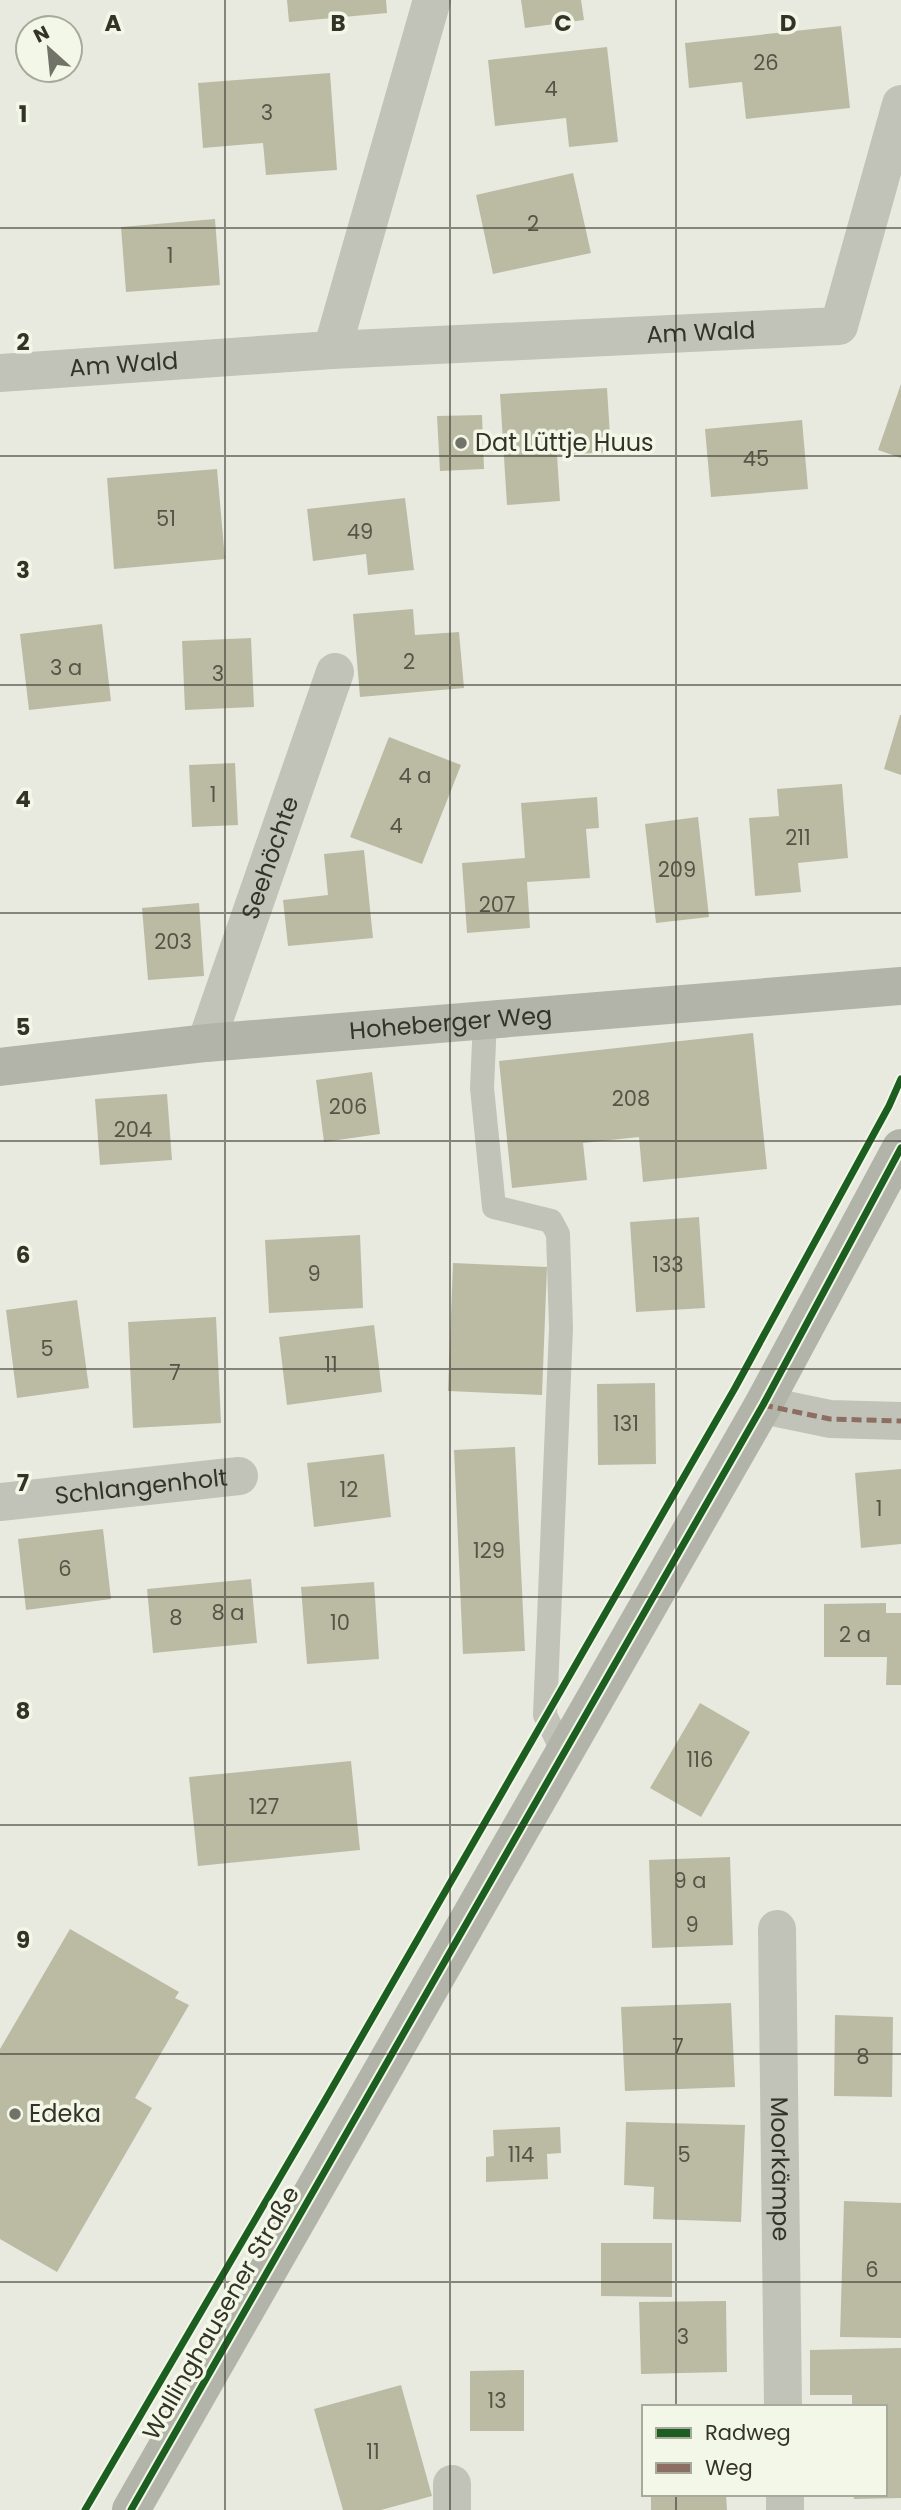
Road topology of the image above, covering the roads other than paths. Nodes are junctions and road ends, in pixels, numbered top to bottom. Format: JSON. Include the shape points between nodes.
{"nodes":[{"id":1,"x":432,"y":0,"type":"edge"},
{"id":2,"x":901,"y":104,"type":"edge"},
{"id":3,"x":332,"y":350,"type":"junction"},
{"id":4,"x":0,"y":373,"type":"edge"},
{"id":5,"x":335,"y":672,"type":"dead end"},
{"id":6,"x":901,"y":986,"type":"edge"},
{"id":7,"x":485,"y":1020,"type":"junction"},
{"id":8,"x":206,"y":1043,"type":"junction"},
{"id":9,"x":0,"y":1067,"type":"edge"},
{"id":10,"x":901,"y":1147,"type":"edge"},
{"id":11,"x":763,"y":1405,"type":"junction"},
{"id":12,"x":901,"y":1421,"type":"edge"},
{"id":13,"x":239,"y":1476,"type":"dead end"},
{"id":14,"x":0,"y":1502,"type":"edge"},
{"id":15,"x":564,"y":1754,"type":"junction"},
{"id":16,"x":777,"y":1929,"type":"dead end"},
{"id":17,"x":783,"y":2405,"type":"edge"},
{"id":18,"x":131,"y":2510,"type":"edge"}],
"edges":[{"from":1,"to":3,"type":"street"},
{"from":2,"to":3,"type":"street","name":"Am Wald","via":[[839,326]]},
{"from":3,"to":4,"type":"street","name":"Am Wald"},
{"from":5,"to":8,"type":"street","name":"Seehöchte"},
{"from":6,"to":7,"type":"street","name":"Hoheberger Weg"},
{"from":7,"to":8,"type":"street","name":"Hoheberger Weg"},
{"from":7,"to":15,"type":"lane","via":[[482,1088],[494,1207],[551,1222],[558,1234],[561,1328],[545,1715]]},
{"from":8,"to":9,"type":"street","name":"Hoheberger Weg"},
{"from":10,"to":11,"type":"street","name":"Wallinghausener Straße"},
{"from":11,"to":12,"type":"street","via":[[830,1419]]},
{"from":11,"to":15,"type":"street","name":"Wallinghausener Straße"},
{"from":13,"to":14,"type":"street","name":"Schlangenholt"},
{"from":15,"to":18,"type":"street","name":"Wallinghausener Straße"},
{"from":16,"to":17,"type":"street","name":"Moorkämpe"}]}
